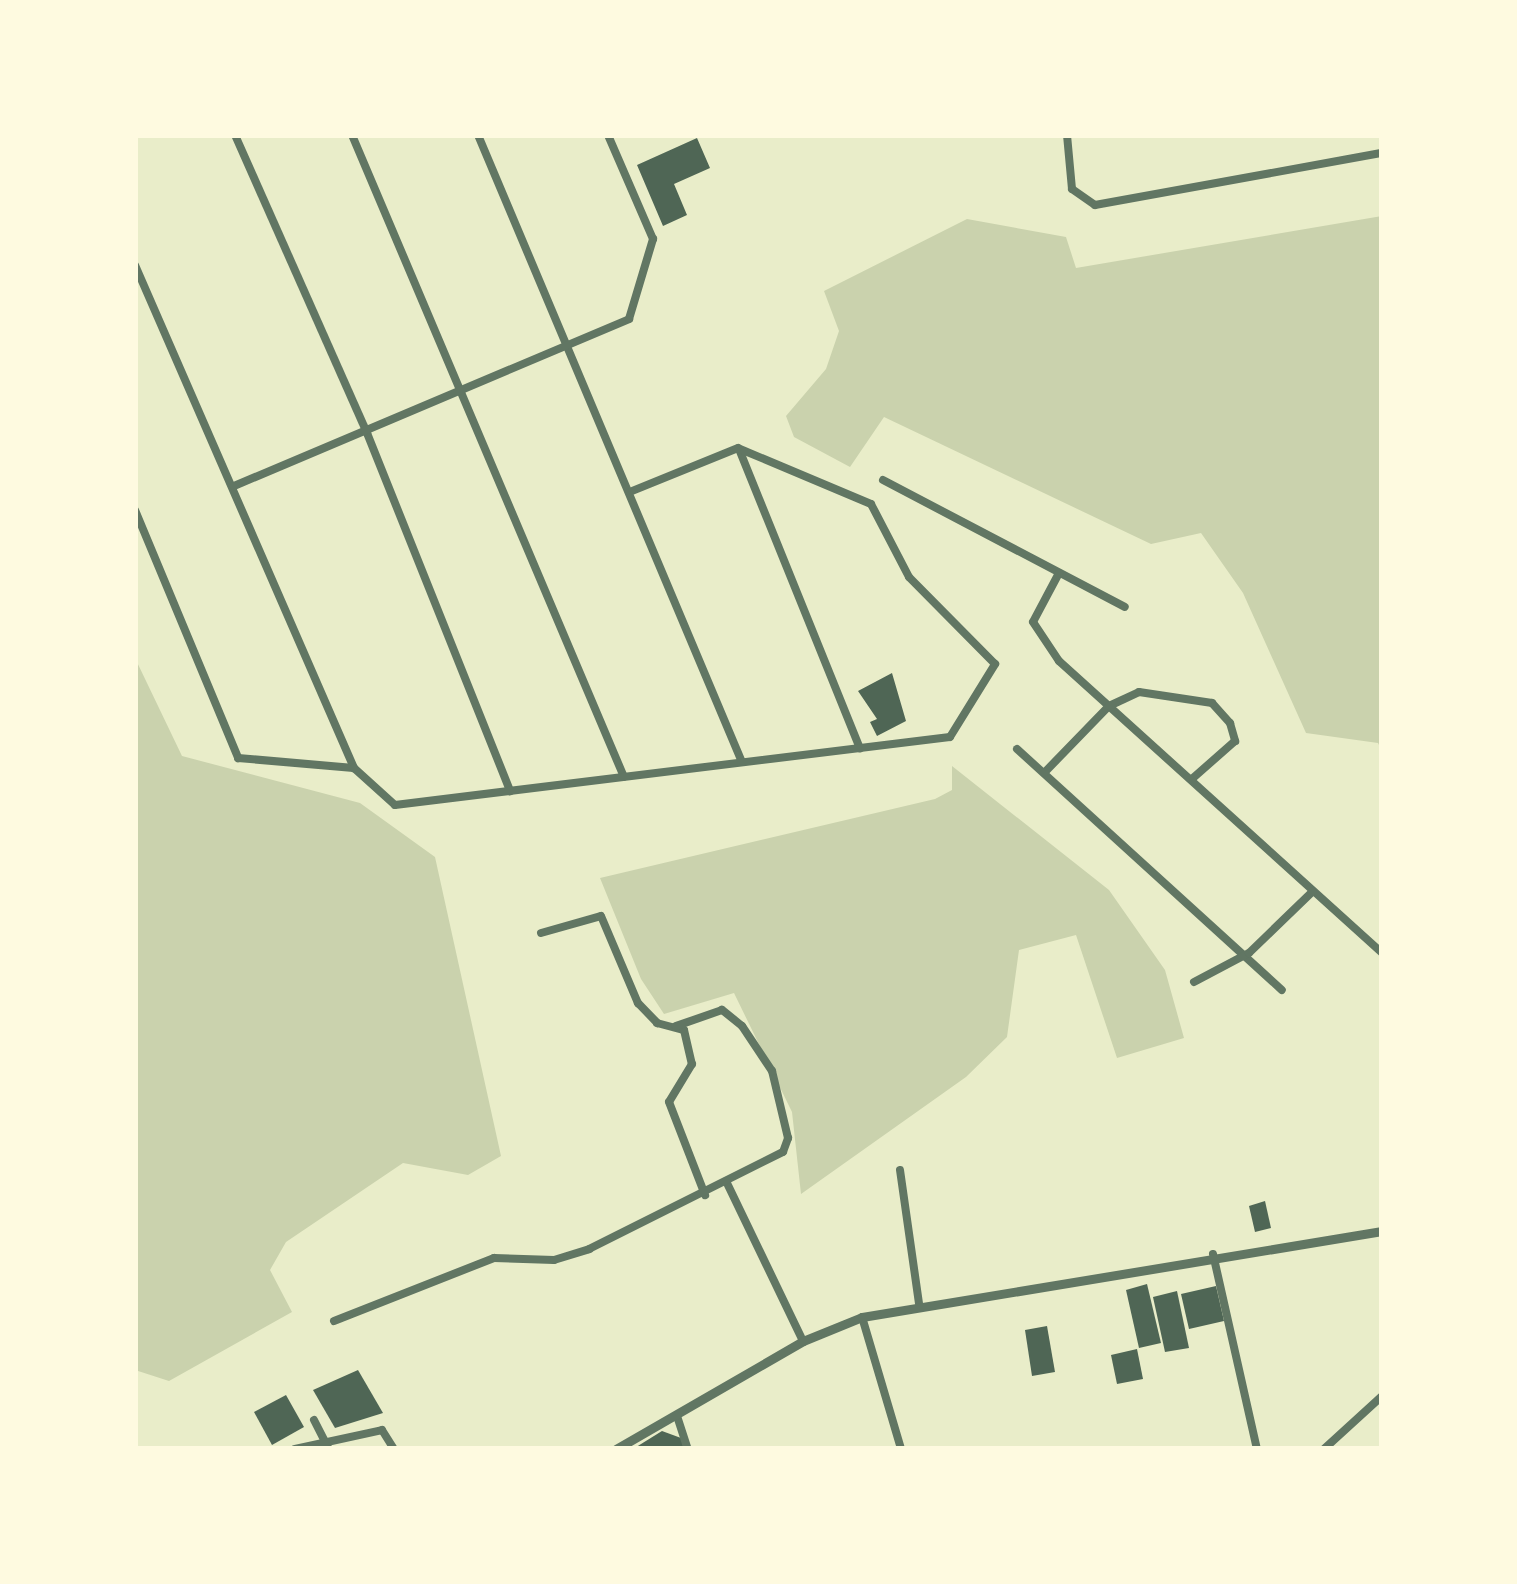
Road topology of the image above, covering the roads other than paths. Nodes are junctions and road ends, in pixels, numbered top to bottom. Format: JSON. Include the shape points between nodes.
{"nodes":[{"id":1,"x":235,"y":135,"type":"edge"},
{"id":2,"x":352,"y":135,"type":"edge"},
{"id":3,"x":478,"y":135,"type":"edge"},
{"id":4,"x":608,"y":135,"type":"edge"},
{"id":5,"x":1067,"y":135,"type":"edge"},
{"id":6,"x":1382,"y":154,"type":"edge"},
{"id":7,"x":135,"y":265,"type":"edge"},
{"id":8,"x":570,"y":349,"type":"junction"},
{"id":9,"x":463,"y":393,"type":"junction"},
{"id":10,"x":367,"y":433,"type":"junction"},
{"id":11,"x":738,"y":448,"type":"junction"},
{"id":12,"x":883,"y":480,"type":"dead end"},
{"id":13,"x":234,"y":486,"type":"junction"},
{"id":14,"x":632,"y":491,"type":"junction"},
{"id":15,"x":135,"y":510,"type":"edge"},
{"id":16,"x":1059,"y":573,"type":"junction"},
{"id":17,"x":1125,"y":608,"type":"dead end"},
{"id":18,"x":1109,"y":706,"type":"junction"},
{"id":19,"x":860,"y":748,"type":"junction"},
{"id":20,"x":1018,"y":749,"type":"dead end"},
{"id":21,"x":742,"y":763,"type":"junction"},
{"id":22,"x":354,"y":768,"type":"junction"},
{"id":23,"x":1044,"y":773,"type":"junction"},
{"id":24,"x":624,"y":777,"type":"junction"},
{"id":25,"x":1193,"y":778,"type":"junction"},
{"id":26,"x":510,"y":791,"type":"junction"},
{"id":27,"x":1312,"y":892,"type":"junction"},
{"id":28,"x":541,"y":933,"type":"dead end"},
{"id":29,"x":1249,"y":953,"type":"junction"},
{"id":30,"x":1382,"y":953,"type":"edge"},
{"id":31,"x":1194,"y":982,"type":"dead end"},
{"id":32,"x":1282,"y":990,"type":"dead end"},
{"id":33,"x":676,"y":1026,"type":"junction"},
{"id":34,"x":900,"y":1170,"type":"dead end"},
{"id":35,"x":726,"y":1181,"type":"junction"},
{"id":36,"x":705,"y":1195,"type":"junction"},
{"id":37,"x":1382,"y":1231,"type":"edge"},
{"id":38,"x":1213,"y":1254,"type":"junction"},
{"id":39,"x":919,"y":1304,"type":"junction"},
{"id":40,"x":862,"y":1317,"type":"junction"},
{"id":41,"x":334,"y":1321,"type":"dead end"},
{"id":42,"x":803,"y":1341,"type":"junction"},
{"id":43,"x":1382,"y":1396,"type":"edge"},
{"id":44,"x":677,"y":1416,"type":"junction"},
{"id":45,"x":314,"y":1420,"type":"dead end"},
{"id":46,"x":326,"y":1444,"type":"edge"},
{"id":47,"x":295,"y":1449,"type":"edge"},
{"id":48,"x":394,"y":1449,"type":"edge"},
{"id":49,"x":616,"y":1449,"type":"edge"},
{"id":50,"x":688,"y":1449,"type":"edge"},
{"id":51,"x":901,"y":1449,"type":"edge"},
{"id":52,"x":1258,"y":1449,"type":"edge"},
{"id":53,"x":1324,"y":1449,"type":"edge"}],
"edges":[{"from":1,"to":10,"type":"street"},
{"from":2,"to":9,"type":"street"},
{"from":3,"to":8,"type":"street"},
{"from":4,"to":8,"type":"street","via":[[653,238],[629,319]]},
{"from":5,"to":6,"type":"street","via":[[1072,189],[1095,205]]},
{"from":7,"to":13,"type":"street"},
{"from":8,"to":9,"type":"street"},
{"from":8,"to":14,"type":"street"},
{"from":9,"to":10,"type":"street"},
{"from":9,"to":24,"type":"street"},
{"from":10,"to":13,"type":"street"},
{"from":10,"to":26,"type":"street"},
{"from":11,"to":14,"type":"street"},
{"from":11,"to":19,"type":"street"},
{"from":11,"to":19,"type":"street","via":[[871,505],[908,577],[995,664],[950,737]]},
{"from":12,"to":16,"type":"street"},
{"from":13,"to":22,"type":"street"},
{"from":14,"to":21,"type":"street"},
{"from":15,"to":22,"type":"street","via":[[238,758]]},
{"from":16,"to":17,"type":"street"},
{"from":16,"to":18,"type":"street","via":[[1033,622],[1058,662]]},
{"from":18,"to":23,"type":"street"},
{"from":18,"to":25,"type":"street"},
{"from":18,"to":25,"type":"street","via":[[1139,692],[1212,703],[1235,741]]},
{"from":19,"to":21,"type":"street"},
{"from":20,"to":23,"type":"street"},
{"from":21,"to":24,"type":"street"},
{"from":22,"to":26,"type":"street","via":[[395,805]]},
{"from":23,"to":29,"type":"street"},
{"from":24,"to":26,"type":"street"},
{"from":25,"to":27,"type":"street"},
{"from":27,"to":29,"type":"street"},
{"from":27,"to":30,"type":"street"},
{"from":28,"to":33,"type":"street","via":[[601,916],[638,1004],[657,1023]]},
{"from":29,"to":31,"type":"street"},
{"from":29,"to":32,"type":"street"},
{"from":33,"to":35,"type":"street","via":[[709,1011],[732,1015],[772,1071],[787,1146]]},
{"from":33,"to":36,"type":"street","via":[[693,1059],[669,1102]]},
{"from":34,"to":39,"type":"street"},
{"from":35,"to":36,"type":"street"},
{"from":35,"to":42,"type":"street"},
{"from":36,"to":41,"type":"street","via":[[589,1249],[554,1260],[494,1258]]},
{"from":37,"to":38,"type":"street"},
{"from":38,"to":39,"type":"street"},
{"from":38,"to":52,"type":"street"},
{"from":39,"to":40,"type":"street"},
{"from":40,"to":42,"type":"street"},
{"from":40,"to":51,"type":"street"},
{"from":42,"to":44,"type":"street"},
{"from":43,"to":53,"type":"street"},
{"from":44,"to":49,"type":"street"},
{"from":44,"to":50,"type":"street"},
{"from":45,"to":46,"type":"street"},
{"from":46,"to":47,"type":"street"},
{"from":46,"to":48,"type":"street","via":[[382,1430]]}]}
